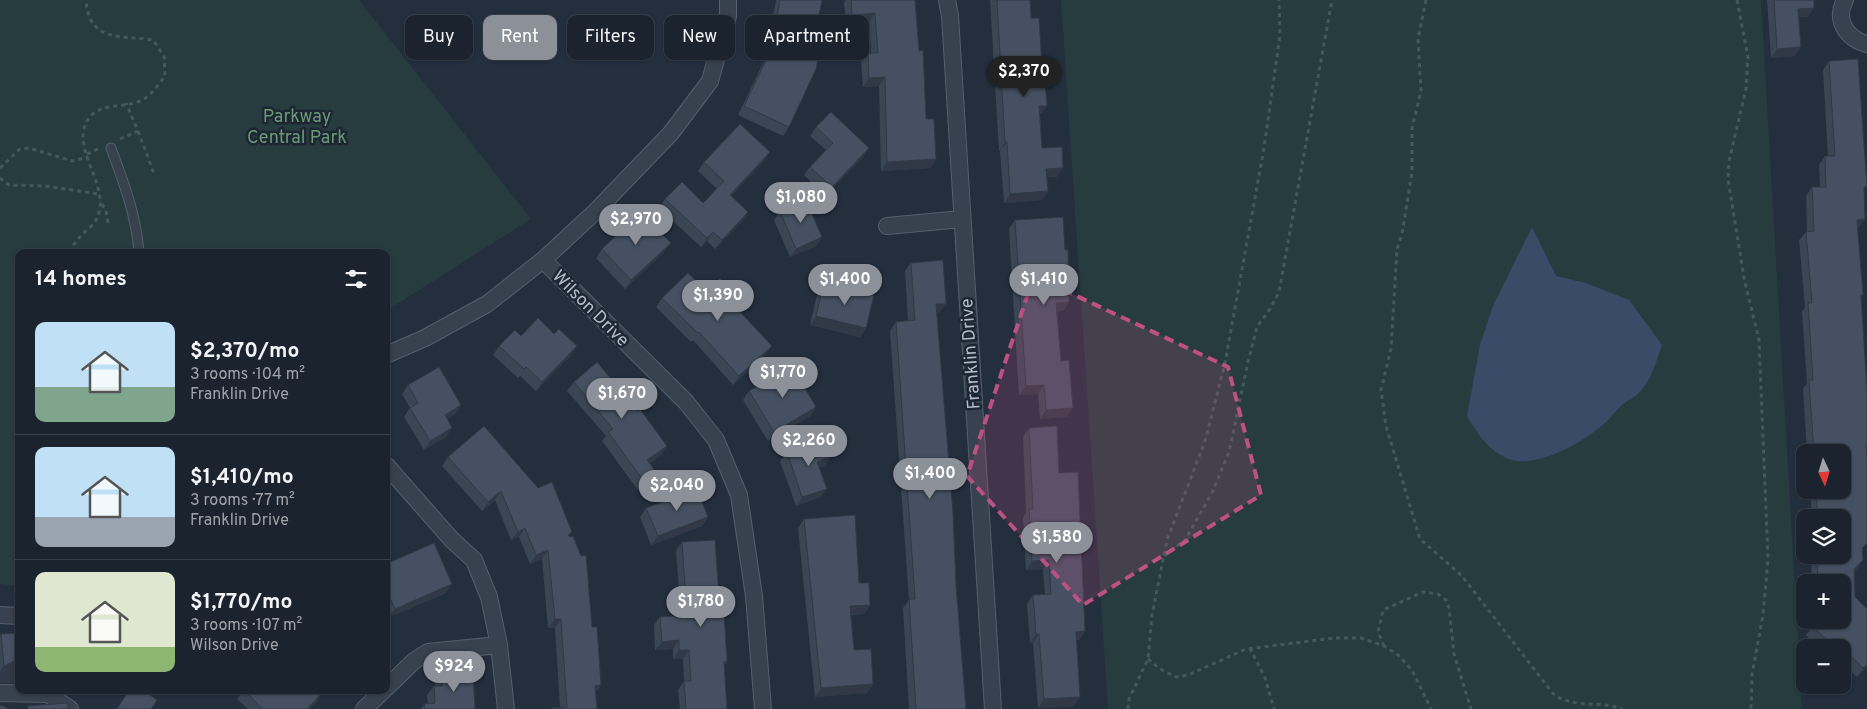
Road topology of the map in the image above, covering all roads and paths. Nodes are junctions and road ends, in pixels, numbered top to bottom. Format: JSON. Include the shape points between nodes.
{"nodes":[{"id":1,"x":86,"y":0,"type":"edge"},
{"id":2,"x":728,"y":0,"type":"edge"},
{"id":3,"x":947,"y":0,"type":"edge"},
{"id":4,"x":1279,"y":0,"type":"edge"},
{"id":5,"x":1332,"y":0,"type":"edge"},
{"id":6,"x":1426,"y":0,"type":"edge"},
{"id":7,"x":1737,"y":0,"type":"edge"},
{"id":8,"x":1845,"y":0,"type":"edge"},
{"id":9,"x":1867,"y":44,"type":"edge"},
{"id":10,"x":126,"y":103,"type":"junction"},
{"id":11,"x":138,"y":131,"type":"junction"},
{"id":12,"x":109,"y":146,"type":"junction"},
{"id":13,"x":88,"y":156,"type":"junction"},
{"id":14,"x":0,"y":168,"type":"edge"},
{"id":15,"x":155,"y":176,"type":"dead end"},
{"id":16,"x":0,"y":178,"type":"edge"},
{"id":17,"x":99,"y":194,"type":"junction"},
{"id":18,"x":102,"y":203,"type":"junction"},
{"id":19,"x":962,"y":219,"type":"junction"},
{"id":20,"x":887,"y":226,"type":"dead end"},
{"id":21,"x":109,"y":227,"type":"dead end"},
{"id":22,"x":72,"y":249,"type":"edge"},
{"id":23,"x":139,"y":249,"type":"edge"},
{"id":24,"x":543,"y":260,"type":"junction"},
{"id":25,"x":390,"y":353,"type":"edge"},
{"id":26,"x":390,"y":470,"type":"edge"},
{"id":27,"x":1163,"y":557,"type":"junction"},
{"id":28,"x":0,"y":615,"type":"edge"},
{"id":29,"x":15,"y":616,"type":"edge"},
{"id":30,"x":500,"y":645,"type":"junction"},
{"id":31,"x":1384,"y":646,"type":"junction"},
{"id":32,"x":1250,"y":648,"type":"junction"},
{"id":33,"x":1148,"y":659,"type":"junction"},
{"id":34,"x":390,"y":684,"type":"edge"},
{"id":35,"x":0,"y":694,"type":"edge"},
{"id":36,"x":380,"y":694,"type":"edge"},
{"id":37,"x":70,"y":709,"type":"edge"},
{"id":38,"x":364,"y":709,"type":"edge"},
{"id":39,"x":506,"y":709,"type":"edge"},
{"id":40,"x":763,"y":709,"type":"edge"},
{"id":41,"x":994,"y":709,"type":"edge"},
{"id":42,"x":1128,"y":709,"type":"edge"},
{"id":43,"x":1274,"y":709,"type":"edge"},
{"id":44,"x":1431,"y":709,"type":"edge"},
{"id":45,"x":1471,"y":709,"type":"edge"},
{"id":46,"x":1622,"y":709,"type":"edge"},
{"id":47,"x":1751,"y":709,"type":"edge"}],
"edges":[{"from":1,"to":10,"type":"path","via":[[87,15],[98,30],[116,38],[153,40],[164,56],[165,76],[143,100]]},
{"from":2,"to":24,"type":"street","via":[[728,16],[710,81],[671,133],[596,211]]},
{"from":3,"to":19,"type":"street","name":"Franklin Drive"},
{"from":4,"to":27,"type":"path","via":[[1280,35],[1264,148],[1225,363],[1205,441]]},
{"from":5,"to":27,"type":"path","via":[[1279,292],[1257,327],[1229,452],[1212,493],[1185,540]]},
{"from":6,"to":46,"type":"path","via":[[1418,39],[1421,91],[1412,128],[1412,172],[1394,273],[1391,349],[1381,390],[1386,426],[1420,539],[1462,576],[1555,696],[1570,703],[1602,704]]},
{"from":7,"to":47,"type":"path","via":[[1748,58],[1746,89],[1729,161],[1728,179],[1744,278],[1759,340],[1768,559],[1763,615],[1752,674]]},
{"from":8,"to":9,"type":"street","via":[[1842,24],[1856,40]]},
{"from":10,"to":11,"type":"path"},
{"from":10,"to":13,"type":"path","via":[[110,105],[85,124],[83,136]]},
{"from":11,"to":12,"type":"path"},
{"from":11,"to":15,"type":"path"},
{"from":12,"to":13,"type":"path"},
{"from":12,"to":23,"type":"lane","via":[[129,198]]},
{"from":13,"to":14,"type":"path","via":[[72,160],[29,148],[20,149]]},
{"from":13,"to":17,"type":"path"},
{"from":16,"to":17,"type":"path","via":[[9,184]]},
{"from":17,"to":18,"type":"path"},
{"from":18,"to":21,"type":"path"},
{"from":18,"to":22,"type":"path","via":[[96,221]]},
{"from":19,"to":20,"type":"street"},
{"from":19,"to":41,"type":"street","name":"Franklin Drive"},
{"from":24,"to":25,"type":"street","via":[[487,304]]},
{"from":24,"to":40,"type":"street","name":"Wilson Drive","via":[[686,402],[716,440],[739,495],[754,596]]},
{"from":26,"to":30,"type":"street","via":[[452,540],[474,560],[489,597]]},
{"from":27,"to":33,"type":"path","via":[[1148,638]]},
{"from":28,"to":29,"type":"street"},
{"from":30,"to":34,"type":"street","via":[[428,652]]},
{"from":30,"to":39,"type":"street"},
{"from":31,"to":32,"type":"path","via":[[1361,638],[1334,638]]},
{"from":31,"to":44,"type":"path","via":[[1412,670]]},
{"from":31,"to":45,"type":"path","via":[[1378,632],[1383,610],[1422,592],[1438,594],[1446,600],[1449,608],[1454,654]]},
{"from":32,"to":33,"type":"path","via":[[1188,675],[1176,677],[1160,670]]},
{"from":32,"to":43,"type":"path"},
{"from":33,"to":42,"type":"path","via":[[1129,699]]},
{"from":35,"to":37,"type":"street","via":[[48,694]]},
{"from":36,"to":38,"type":"street"}]}
